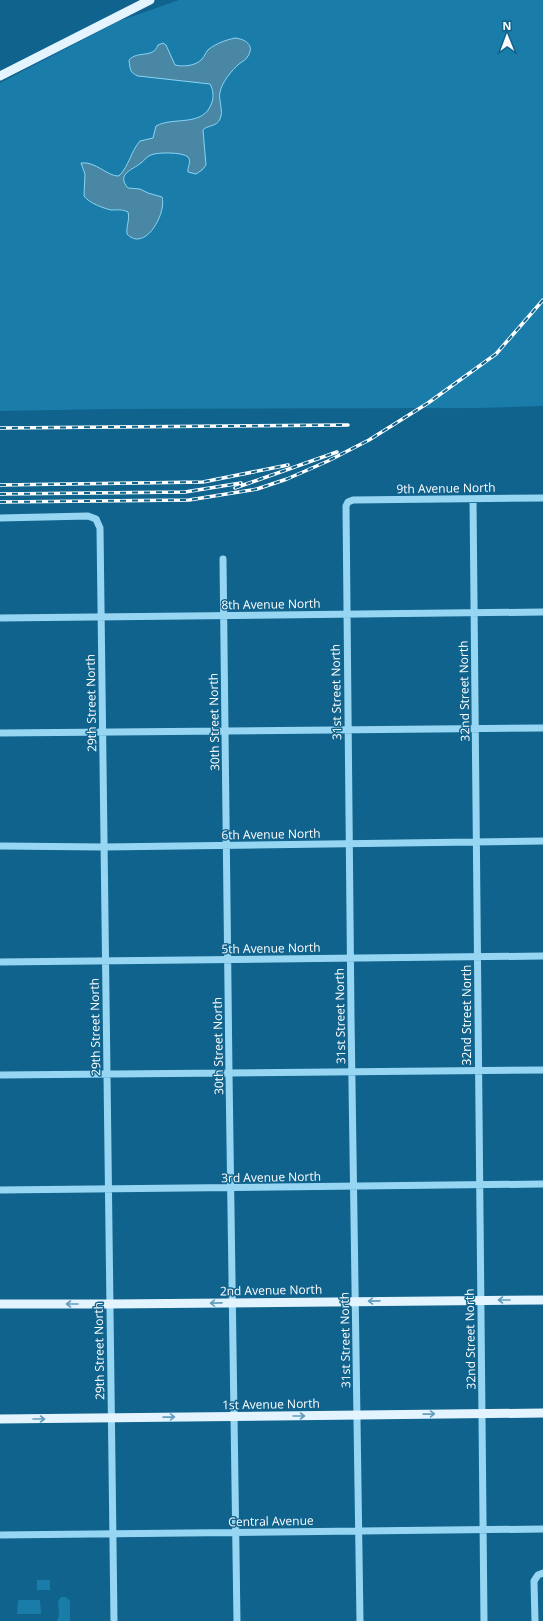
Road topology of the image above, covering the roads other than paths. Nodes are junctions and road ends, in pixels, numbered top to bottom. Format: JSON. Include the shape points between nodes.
{"nodes":[{"id":1,"x":150,"y":0,"type":"edge"},
{"id":2,"x":0,"y":76,"type":"edge"},
{"id":3,"x":543,"y":498,"type":"edge"},
{"id":4,"x":473,"y":499,"type":"junction"},
{"id":5,"x":348,"y":502,"type":"joint"},
{"id":6,"x":0,"y":518,"type":"edge"},
{"id":7,"x":224,"y":559,"type":"dead end"},
{"id":8,"x":474,"y":612,"type":"junction"},
{"id":9,"x":543,"y":612,"type":"edge"},
{"id":10,"x":346,"y":614,"type":"junction"},
{"id":11,"x":224,"y":616,"type":"junction"},
{"id":12,"x":0,"y":618,"type":"edge"},
{"id":13,"x":101,"y":618,"type":"junction"},
{"id":14,"x":475,"y":728,"type":"junction"},
{"id":15,"x":543,"y":728,"type":"edge"},
{"id":16,"x":348,"y":730,"type":"junction"},
{"id":17,"x":225,"y":731,"type":"junction"},
{"id":18,"x":0,"y":733,"type":"edge"},
{"id":19,"x":102,"y":733,"type":"junction"},
{"id":20,"x":477,"y":841,"type":"junction"},
{"id":21,"x":543,"y":841,"type":"edge"},
{"id":22,"x":349,"y":844,"type":"junction"},
{"id":23,"x":0,"y":846,"type":"edge"},
{"id":24,"x":227,"y":846,"type":"junction"},
{"id":25,"x":104,"y":847,"type":"junction"},
{"id":26,"x":543,"y":956,"type":"edge"},
{"id":27,"x":477,"y":957,"type":"junction"},
{"id":28,"x":350,"y":958,"type":"junction"},
{"id":29,"x":228,"y":959,"type":"junction"},
{"id":30,"x":105,"y":960,"type":"junction"},
{"id":31,"x":0,"y":962,"type":"edge"},
{"id":32,"x":478,"y":1070,"type":"junction"},
{"id":33,"x":543,"y":1070,"type":"edge"},
{"id":34,"x":352,"y":1071,"type":"junction"},
{"id":35,"x":107,"y":1074,"type":"junction"},
{"id":36,"x":229,"y":1074,"type":"junction"},
{"id":37,"x":0,"y":1075,"type":"edge"},
{"id":38,"x":543,"y":1184,"type":"edge"},
{"id":39,"x":479,"y":1185,"type":"junction"},
{"id":40,"x":354,"y":1186,"type":"junction"},
{"id":41,"x":231,"y":1188,"type":"junction"},
{"id":42,"x":0,"y":1190,"type":"edge"},
{"id":43,"x":108,"y":1190,"type":"junction"},
{"id":44,"x":481,"y":1300,"type":"junction"},
{"id":45,"x":543,"y":1300,"type":"edge"},
{"id":46,"x":355,"y":1301,"type":"junction"},
{"id":47,"x":232,"y":1303,"type":"junction"},
{"id":48,"x":0,"y":1304,"type":"edge"},
{"id":49,"x":110,"y":1304,"type":"junction"},
{"id":50,"x":543,"y":1413,"type":"edge"},
{"id":51,"x":482,"y":1414,"type":"junction"},
{"id":52,"x":357,"y":1415,"type":"junction"},
{"id":53,"x":234,"y":1416,"type":"junction"},
{"id":54,"x":111,"y":1418,"type":"junction"},
{"id":55,"x":0,"y":1419,"type":"edge"},
{"id":56,"x":543,"y":1529,"type":"edge"},
{"id":57,"x":483,"y":1530,"type":"junction"},
{"id":58,"x":358,"y":1531,"type":"junction"},
{"id":59,"x":236,"y":1533,"type":"junction"},
{"id":60,"x":114,"y":1534,"type":"junction"},
{"id":61,"x":0,"y":1535,"type":"edge"},
{"id":62,"x":543,"y":1573,"type":"edge"},
{"id":63,"x":114,"y":1621,"type":"edge"},
{"id":64,"x":237,"y":1621,"type":"edge"},
{"id":65,"x":360,"y":1621,"type":"edge"},
{"id":66,"x":484,"y":1621,"type":"edge"},
{"id":67,"x":535,"y":1621,"type":"edge"}],
"edges":[{"from":1,"to":2,"type":"main road"},
{"from":3,"to":4,"type":"street","name":"9th Avenue North"},
{"from":4,"to":5,"type":"street","name":"9th Avenue North"},
{"from":4,"to":8,"type":"street","name":"32nd Street North"},
{"from":5,"to":10,"type":"street","name":"31st Street North"},
{"from":6,"to":13,"type":"street","name":"29th Street North","via":[[88,516],[96,519],[100,528]]},
{"from":7,"to":11,"type":"street","name":"30th Street North"},
{"from":8,"to":9,"type":"street","name":"8th Avenue North"},
{"from":8,"to":10,"type":"street","name":"8th Avenue North"},
{"from":8,"to":14,"type":"street","name":"32nd Street North"},
{"from":10,"to":11,"type":"street","name":"8th Avenue North"},
{"from":10,"to":16,"type":"street","name":"31st Street North"},
{"from":11,"to":13,"type":"street","name":"8th Avenue North"},
{"from":11,"to":17,"type":"street","name":"30th Street North"},
{"from":12,"to":13,"type":"street","name":"8th Avenue North"},
{"from":13,"to":19,"type":"street","name":"29th Street North"},
{"from":14,"to":15,"type":"street"},
{"from":14,"to":16,"type":"street"},
{"from":14,"to":20,"type":"street","name":"32nd Street North"},
{"from":16,"to":17,"type":"street"},
{"from":16,"to":22,"type":"street","name":"31st Street North"},
{"from":17,"to":19,"type":"street"},
{"from":17,"to":24,"type":"street","name":"30th Street North"},
{"from":18,"to":19,"type":"street"},
{"from":19,"to":25,"type":"street","name":"29th Street North"},
{"from":20,"to":21,"type":"street","name":"6th Avenue North"},
{"from":20,"to":22,"type":"street","name":"6th Avenue North"},
{"from":20,"to":27,"type":"street","name":"32nd Street North"},
{"from":22,"to":24,"type":"street","name":"6th Avenue North"},
{"from":22,"to":28,"type":"street","name":"31st Street North"},
{"from":23,"to":25,"type":"street","name":"6th Avenue North"},
{"from":24,"to":25,"type":"street","name":"6th Avenue North"},
{"from":24,"to":29,"type":"street","name":"30th Street North"},
{"from":25,"to":30,"type":"street","name":"29th Street North"},
{"from":26,"to":27,"type":"street","name":"5th Avenue North"},
{"from":27,"to":28,"type":"street","name":"5th Avenue North"},
{"from":27,"to":32,"type":"street","name":"32nd Street North"},
{"from":28,"to":29,"type":"street","name":"5th Avenue North"},
{"from":28,"to":34,"type":"street","name":"31st Street North"},
{"from":29,"to":30,"type":"street","name":"5th Avenue North"},
{"from":29,"to":36,"type":"street","name":"30th Street North"},
{"from":30,"to":31,"type":"street","name":"5th Avenue North"},
{"from":30,"to":35,"type":"street","name":"29th Street North"},
{"from":32,"to":33,"type":"street"},
{"from":32,"to":34,"type":"street"},
{"from":32,"to":39,"type":"street","name":"32nd Street North"},
{"from":34,"to":36,"type":"street"},
{"from":34,"to":40,"type":"street","name":"31st Street North"},
{"from":35,"to":36,"type":"street"},
{"from":35,"to":37,"type":"street"},
{"from":35,"to":43,"type":"street","name":"29th Street North"},
{"from":36,"to":41,"type":"street","name":"30th Street North"},
{"from":38,"to":39,"type":"street","name":"3rd Avenue North"},
{"from":39,"to":40,"type":"street","name":"3rd Avenue North"},
{"from":39,"to":44,"type":"street","name":"32nd Street North"},
{"from":40,"to":41,"type":"street","name":"3rd Avenue North"},
{"from":40,"to":46,"type":"street","name":"31st Street North"},
{"from":41,"to":43,"type":"street","name":"3rd Avenue North"},
{"from":41,"to":47,"type":"street","name":"30th Street North"},
{"from":42,"to":43,"type":"street","name":"3rd Avenue North"},
{"from":43,"to":49,"type":"street","name":"29th Street North"},
{"from":45,"to":44,"type":"main road","name":"2nd Avenue North","one_way":true},
{"from":44,"to":46,"type":"main road","name":"2nd Avenue North","one_way":true},
{"from":44,"to":51,"type":"street","name":"32nd Street North"},
{"from":46,"to":47,"type":"main road","name":"2nd Avenue North"},
{"from":46,"to":52,"type":"street","name":"31st Street North"},
{"from":47,"to":49,"type":"main road","name":"2nd Avenue North","one_way":true},
{"from":47,"to":53,"type":"street","name":"30th Street North"},
{"from":49,"to":48,"type":"main road","name":"2nd Avenue North","one_way":true},
{"from":49,"to":54,"type":"street","name":"29th Street North"},
{"from":50,"to":51,"type":"main road","name":"1st Avenue North"},
{"from":52,"to":51,"type":"main road","name":"1st Avenue North","one_way":true},
{"from":51,"to":57,"type":"street","name":"32nd Street North"},
{"from":53,"to":52,"type":"main road","name":"1st Avenue North","one_way":true},
{"from":52,"to":58,"type":"street","name":"31st Street North"},
{"from":54,"to":53,"type":"main road","name":"1st Avenue North","one_way":true},
{"from":53,"to":59,"type":"street","name":"30th Street North"},
{"from":55,"to":54,"type":"main road","name":"1st Avenue North","one_way":true},
{"from":54,"to":60,"type":"street","name":"29th Street North"},
{"from":56,"to":57,"type":"street","name":"Central Avenue"},
{"from":57,"to":58,"type":"street","name":"Central Avenue"},
{"from":57,"to":66,"type":"street","name":"32nd Street North"},
{"from":58,"to":59,"type":"street","name":"Central Avenue"},
{"from":58,"to":65,"type":"street","name":"31st Street North"},
{"from":59,"to":60,"type":"street","name":"Central Avenue"},
{"from":59,"to":64,"type":"street","name":"30th Street North"},
{"from":60,"to":61,"type":"street","name":"Central Avenue"},
{"from":60,"to":63,"type":"street","name":"29th Street North"},
{"from":62,"to":67,"type":"street","via":[[534,1581]]}]}
